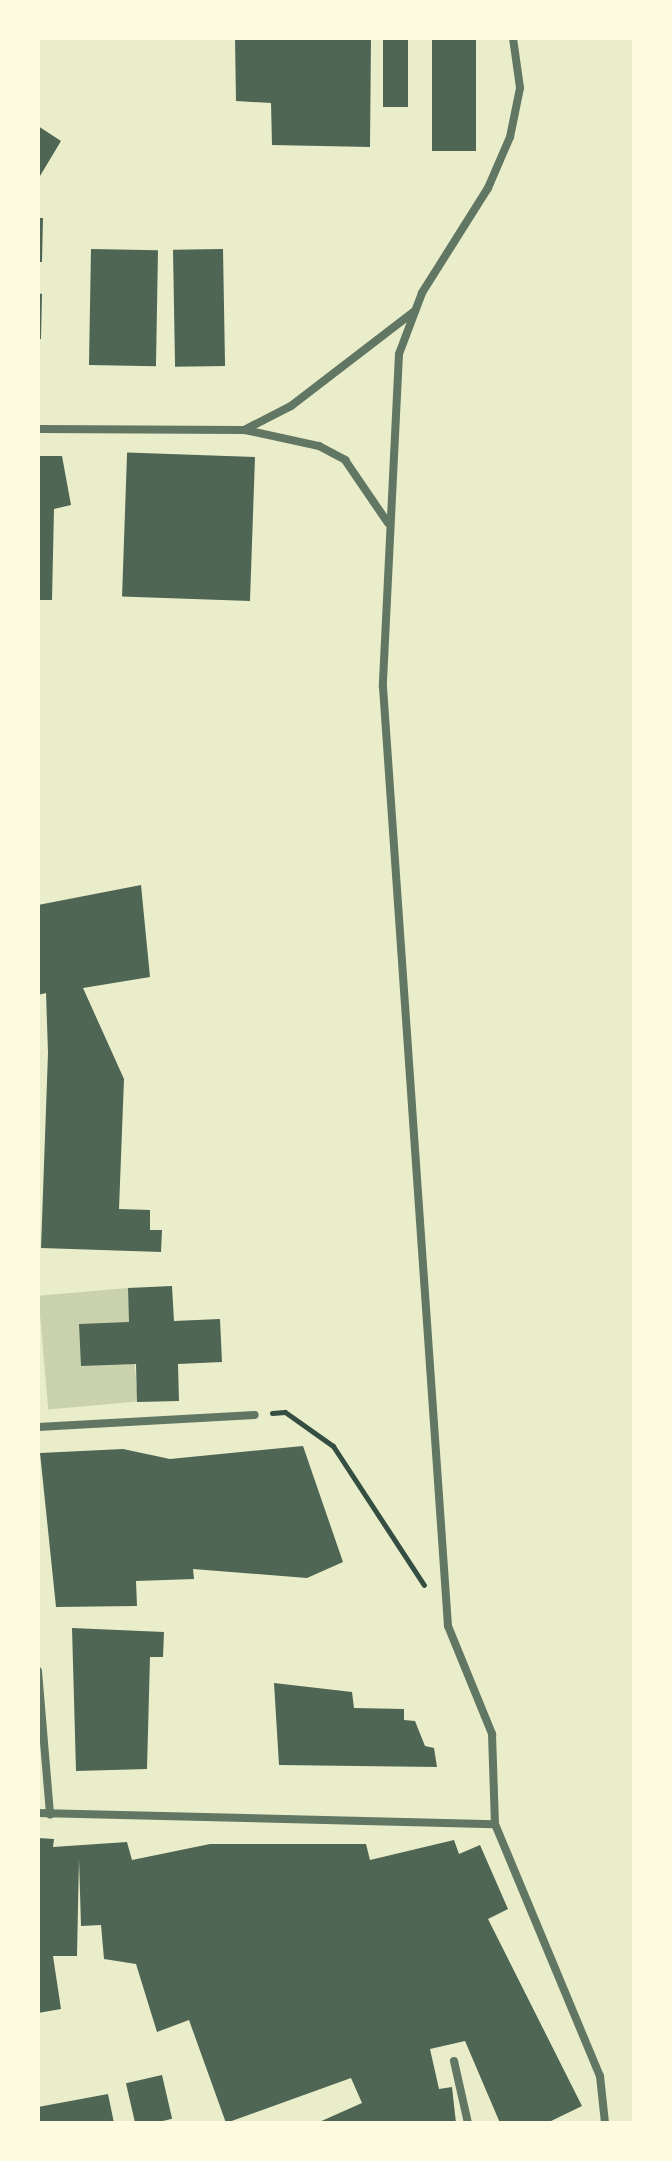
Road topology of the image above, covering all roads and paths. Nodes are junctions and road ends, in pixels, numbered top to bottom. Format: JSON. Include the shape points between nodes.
{"nodes":[{"id":1,"x":513,"y":38,"type":"edge"},
{"id":2,"x":415,"y":310,"type":"junction"},
{"id":3,"x":38,"y":429,"type":"edge"},
{"id":4,"x":244,"y":430,"type":"junction"},
{"id":5,"x":389,"y":526,"type":"junction"},
{"id":6,"x":255,"y":1415,"type":"joint"},
{"id":7,"x":38,"y":1427,"type":"edge"},
{"id":8,"x":448,"y":1626,"type":"junction"},
{"id":9,"x":38,"y":1671,"type":"edge"},
{"id":10,"x":38,"y":1813,"type":"edge"},
{"id":11,"x":50,"y":1814,"type":"junction"},
{"id":12,"x":495,"y":1824,"type":"junction"},
{"id":13,"x":454,"y":2061,"type":"dead end"},
{"id":14,"x":468,"y":2123,"type":"edge"},
{"id":15,"x":605,"y":2123,"type":"edge"}],
"edges":[{"from":1,"to":2,"type":"street","via":[[520,88],[510,137],[488,188]]},
{"from":2,"to":4,"type":"street","via":[[291,406]]},
{"from":2,"to":5,"type":"street","via":[[399,354]]},
{"from":3,"to":4,"type":"street"},
{"from":4,"to":5,"type":"street","via":[[319,446],[345,460]]},
{"from":5,"to":8,"type":"street","via":[[383,687],[393,883],[427,1250]]},
{"from":6,"to":7,"type":"street"},
{"from":6,"to":8,"type":"path","via":[[285,1412],[333,1446]]},
{"from":8,"to":12,"type":"street","via":[[492,1734]]},
{"from":9,"to":11,"type":"street"},
{"from":10,"to":11,"type":"street"},
{"from":11,"to":12,"type":"street"},
{"from":12,"to":15,"type":"street","via":[[600,2076]]},
{"from":13,"to":14,"type":"street"}]}
